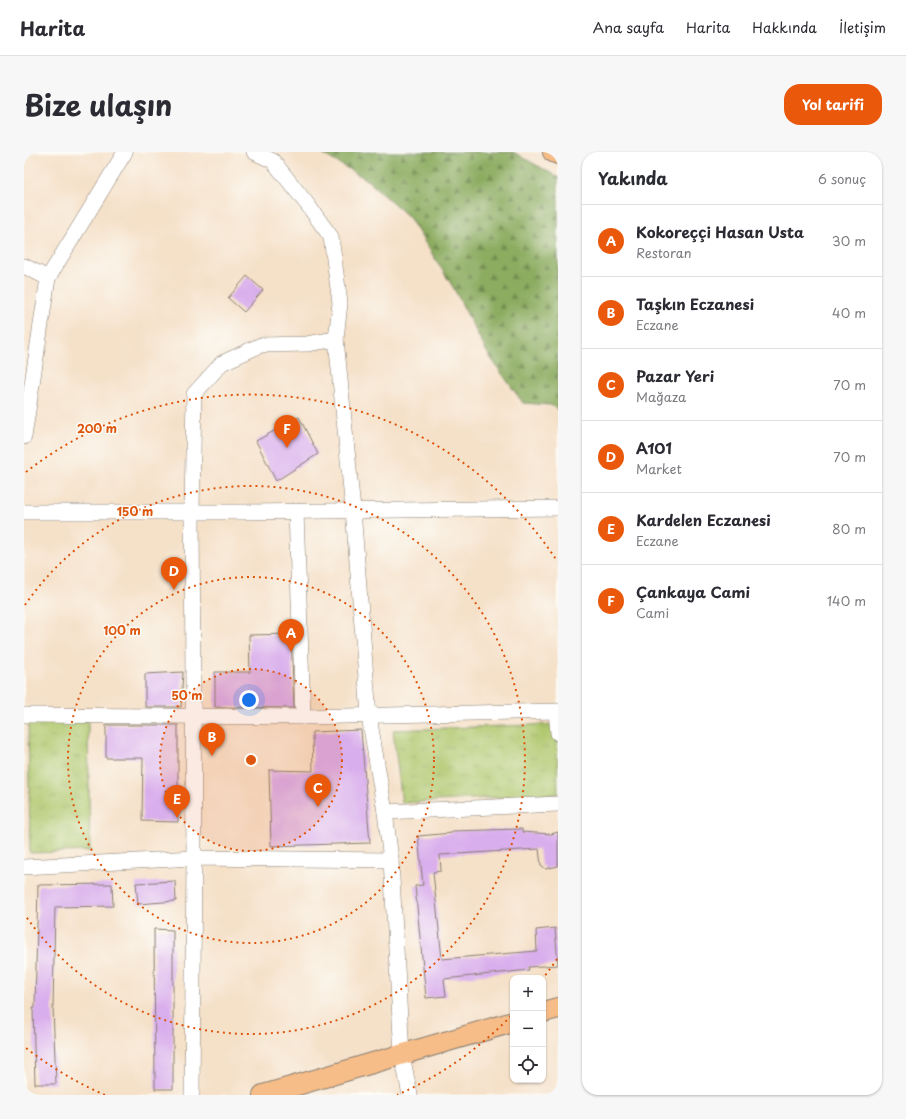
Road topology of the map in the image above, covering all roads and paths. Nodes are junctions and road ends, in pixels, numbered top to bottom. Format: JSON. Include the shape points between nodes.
{"nodes":[{"id":1,"x":125,"y":152,"type":"edge"},
{"id":2,"x":254,"y":152,"type":"edge"},
{"id":3,"x":553,"y":152,"type":"edge"},
{"id":4,"x":558,"y":154,"type":"edge"},
{"id":5,"x":272,"y":157,"type":"edge"},
{"id":6,"x":24,"y":266,"type":"edge"},
{"id":7,"x":48,"y":278,"type":"junction"},
{"id":8,"x":336,"y":339,"type":"junction"},
{"id":9,"x":24,"y":436,"type":"edge"},
{"id":10,"x":558,"y":508,"type":"edge"},
{"id":11,"x":353,"y":510,"type":"junction"},
{"id":12,"x":296,"y":511,"type":"junction"},
{"id":13,"x":24,"y":512,"type":"edge"},
{"id":14,"x":192,"y":512,"type":"junction"},
{"id":15,"x":557,"y":711,"type":"edge"},
{"id":16,"x":24,"y":715,"type":"edge"},
{"id":17,"x":192,"y":716,"type":"junction"},
{"id":18,"x":369,"y":716,"type":"junction"},
{"id":19,"x":303,"y":717,"type":"junction"},
{"id":20,"x":558,"y":733,"type":"edge"},
{"id":21,"x":558,"y":804,"type":"edge"},
{"id":22,"x":385,"y":812,"type":"junction"},
{"id":23,"x":194,"y":858,"type":"junction"},
{"id":24,"x":391,"y":860,"type":"junction"},
{"id":25,"x":24,"y":867,"type":"edge"},
{"id":26,"x":558,"y":1008,"type":"edge"},
{"id":27,"x":546,"y":1011,"type":"edge"},
{"id":28,"x":510,"y":1023,"type":"edge"},
{"id":29,"x":402,"y":1055,"type":"junction"},
{"id":30,"x":192,"y":1095,"type":"edge"},
{"id":31,"x":263,"y":1095,"type":"edge"},
{"id":32,"x":410,"y":1095,"type":"edge"}],
"edges":[{"from":1,"to":7,"type":"street"},
{"from":2,"to":5,"type":"street"},
{"from":3,"to":4,"type":"main road"},
{"from":5,"to":8,"type":"street","via":[[331,237],[340,303]]},
{"from":6,"to":7,"type":"street"},
{"from":7,"to":9,"type":"street"},
{"from":8,"to":11,"type":"street"},
{"from":8,"to":14,"type":"street","via":[[307,344],[261,345],[222,363],[194,394]]},
{"from":10,"to":11,"type":"street"},
{"from":11,"to":12,"type":"street"},
{"from":11,"to":18,"type":"street"},
{"from":12,"to":14,"type":"street"},
{"from":12,"to":19,"type":"street"},
{"from":13,"to":14,"type":"street"},
{"from":14,"to":17,"type":"street"},
{"from":15,"to":18,"type":"street"},
{"from":15,"to":20,"type":"street"},
{"from":16,"to":17,"type":"street"},
{"from":17,"to":19,"type":"street"},
{"from":17,"to":23,"type":"street"},
{"from":18,"to":19,"type":"street"},
{"from":18,"to":22,"type":"street"},
{"from":21,"to":22,"type":"street"},
{"from":22,"to":24,"type":"street"},
{"from":23,"to":24,"type":"street"},
{"from":23,"to":25,"type":"street"},
{"from":23,"to":30,"type":"street"},
{"from":24,"to":29,"type":"street"},
{"from":26,"to":27,"type":"main road"},
{"from":28,"to":29,"type":"main road"},
{"from":29,"to":31,"type":"main road"},
{"from":29,"to":32,"type":"street"}]}
